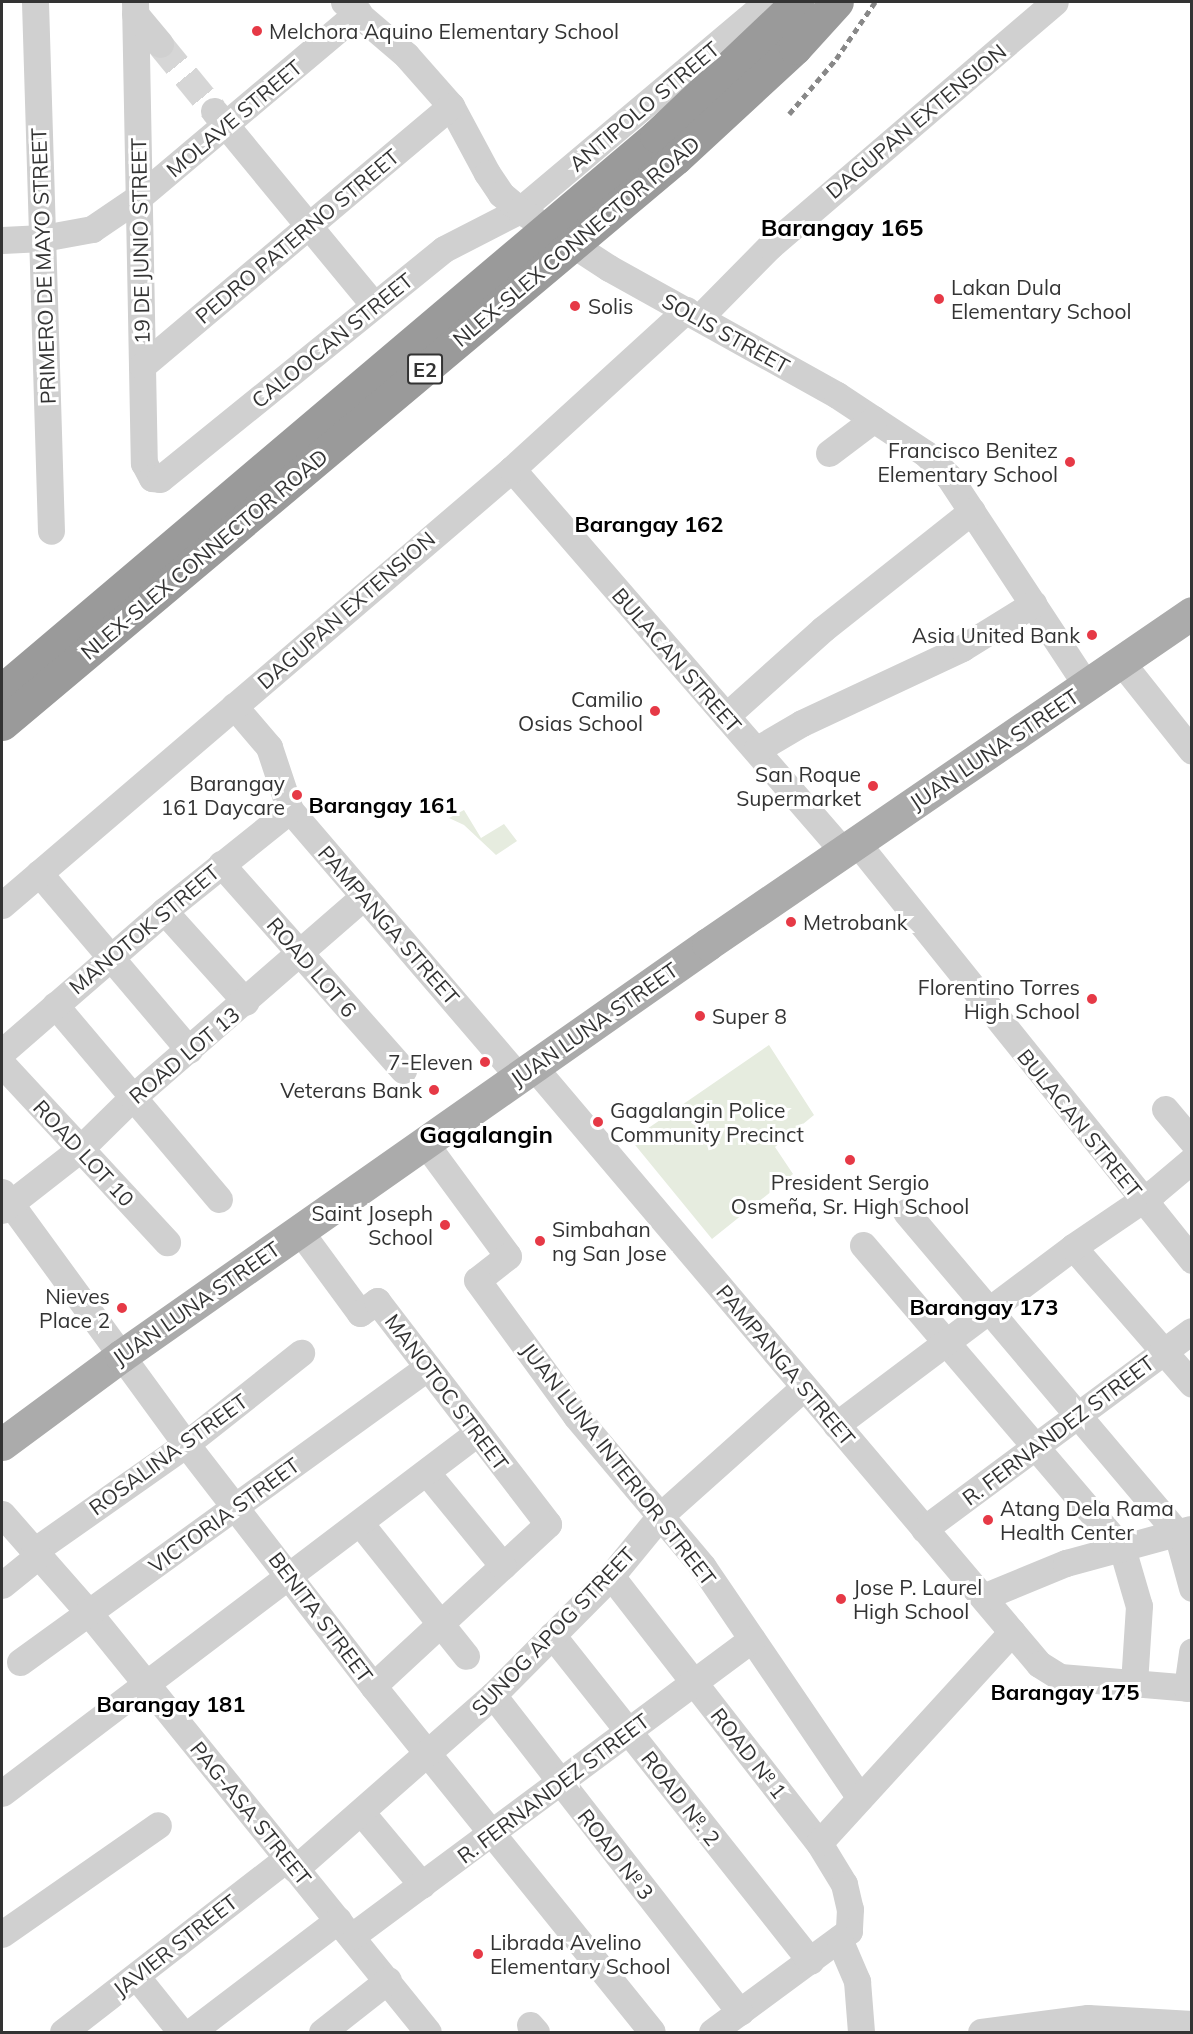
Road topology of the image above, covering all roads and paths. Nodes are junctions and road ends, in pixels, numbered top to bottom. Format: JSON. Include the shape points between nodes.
{"nodes":[{"id":1,"x":35,"y":2,"type":"edge"},
{"id":2,"x":767,"y":2,"type":"edge"},
{"id":3,"x":797,"y":2,"type":"edge"},
{"id":4,"x":837,"y":2,"type":"edge"},
{"id":5,"x":1054,"y":2,"type":"edge"},
{"id":6,"x":351,"y":7,"type":"edge"},
{"id":7,"x":135,"y":8,"type":"edge"},
{"id":8,"x":160,"y":44,"type":"tunnel mouth"},
{"id":9,"x":451,"y":106,"type":"junction"},
{"id":10,"x":219,"y":118,"type":"junction"},
{"id":11,"x":139,"y":197,"type":"junction"},
{"id":12,"x":520,"y":210,"type":"junction"},
{"id":13,"x":308,"y":225,"type":"junction"},
{"id":14,"x":43,"y":238,"type":"junction"},
{"id":15,"x":2,"y":240,"type":"edge"},
{"id":16,"x":374,"y":304,"type":"junction"},
{"id":17,"x":693,"y":313,"type":"junction"},
{"id":18,"x":142,"y":366,"type":"junction"},
{"id":19,"x":874,"y":419,"type":"junction"},
{"id":20,"x":829,"y":453,"type":"dead end"},
{"id":21,"x":512,"y":469,"type":"junction"},
{"id":22,"x":152,"y":478,"type":"joint"},
{"id":23,"x":972,"y":511,"type":"junction"},
{"id":24,"x":51,"y":531,"type":"dead end"},
{"id":25,"x":1033,"y":604,"type":"junction"},
{"id":26,"x":1191,"y":613,"type":"edge"},
{"id":27,"x":1122,"y":663,"type":"junction"},
{"id":28,"x":1086,"y":685,"type":"junction"},
{"id":29,"x":2,"y":690,"type":"edge"},
{"id":30,"x":234,"y":706,"type":"junction"},
{"id":31,"x":726,"y":716,"type":"junction"},
{"id":32,"x":2,"y":724,"type":"edge"},
{"id":33,"x":756,"y":750,"type":"junction"},
{"id":34,"x":1191,"y":751,"type":"edge"},
{"id":35,"x":290,"y":810,"type":"junction"},
{"id":36,"x":850,"y":847,"type":"junction"},
{"id":37,"x":221,"y":864,"type":"junction"},
{"id":38,"x":39,"y":873,"type":"junction"},
{"id":39,"x":364,"y":896,"type":"junction"},
{"id":40,"x":2,"y":905,"type":"edge"},
{"id":41,"x":164,"y":911,"type":"junction"},
{"id":42,"x":300,"y":953,"type":"junction"},
{"id":43,"x":112,"y":956,"type":"junction"},
{"id":44,"x":246,"y":1002,"type":"junction"},
{"id":45,"x":56,"y":1005,"type":"junction"},
{"id":46,"x":189,"y":1050,"type":"junction"},
{"id":47,"x":2,"y":1052,"type":"edge"},
{"id":48,"x":2,"y":1064,"type":"edge"},
{"id":49,"x":403,"y":1070,"type":"dead end"},
{"id":50,"x":526,"y":1072,"type":"junction"},
{"id":51,"x":133,"y":1096,"type":"junction"},
{"id":52,"x":1165,"y":1109,"type":"dead end"},
{"id":53,"x":1191,"y":1141,"type":"edge"},
{"id":54,"x":424,"y":1143,"type":"junction"},
{"id":55,"x":80,"y":1149,"type":"junction"},
{"id":56,"x":1191,"y":1160,"type":"edge"},
{"id":57,"x":219,"y":1198,"type":"dead end"},
{"id":58,"x":1141,"y":1199,"type":"junction"},
{"id":59,"x":4,"y":1202,"type":"edge"},
{"id":60,"x":906,"y":1212,"type":"dead end"},
{"id":61,"x":299,"y":1230,"type":"junction"},
{"id":62,"x":167,"y":1242,"type":"dead end"},
{"id":63,"x":863,"y":1245,"type":"dead end"},
{"id":64,"x":1073,"y":1247,"type":"junction"},
{"id":65,"x":1191,"y":1260,"type":"edge"},
{"id":66,"x":988,"y":1310,"type":"junction"},
{"id":67,"x":1191,"y":1331,"type":"edge"},
{"id":68,"x":946,"y":1342,"type":"junction"},
{"id":69,"x":1163,"y":1350,"type":"junction"},
{"id":70,"x":301,"y":1353,"type":"dead end"},
{"id":71,"x":121,"y":1356,"type":"junction"},
{"id":72,"x":428,"y":1367,"type":"junction"},
{"id":73,"x":1191,"y":1384,"type":"edge"},
{"id":74,"x":804,"y":1387,"type":"junction"},
{"id":75,"x":1079,"y":1415,"type":"junction"},
{"id":76,"x":836,"y":1425,"type":"junction"},
{"id":77,"x":477,"y":1433,"type":"junction"},
{"id":78,"x":2,"y":1444,"type":"edge"},
{"id":79,"x":186,"y":1444,"type":"junction"},
{"id":80,"x":1037,"y":1447,"type":"junction"},
{"id":81,"x":426,"y":1473,"type":"junction"},
{"id":82,"x":236,"y":1506,"type":"junction"},
{"id":83,"x":2,"y":1514,"type":"edge"},
{"id":84,"x":661,"y":1515,"type":"junction"},
{"id":85,"x":360,"y":1523,"type":"junction"},
{"id":86,"x":924,"y":1529,"type":"junction"},
{"id":87,"x":1184,"y":1531,"type":"edge"},
{"id":88,"x":1122,"y":1548,"type":"junction"},
{"id":89,"x":36,"y":1554,"type":"junction"},
{"id":90,"x":503,"y":1566,"type":"junction"},
{"id":91,"x":290,"y":1575,"type":"junction"},
{"id":92,"x":611,"y":1576,"type":"junction"},
{"id":93,"x":2,"y":1585,"type":"edge"},
{"id":94,"x":1191,"y":1588,"type":"edge"},
{"id":95,"x":983,"y":1597,"type":"junction"},
{"id":96,"x":88,"y":1612,"type":"junction"},
{"id":97,"x":439,"y":1625,"type":"junction"},
{"id":98,"x":1012,"y":1632,"type":"junction"},
{"id":99,"x":552,"y":1635,"type":"junction"},
{"id":100,"x":752,"y":1639,"type":"junction"},
{"id":101,"x":1191,"y":1651,"type":"edge"},
{"id":102,"x":466,"y":1656,"type":"dead end"},
{"id":103,"x":20,"y":1662,"type":"dead end"},
{"id":104,"x":693,"y":1682,"type":"junction"},
{"id":105,"x":1134,"y":1683,"type":"junction"},
{"id":106,"x":148,"y":1686,"type":"junction"},
{"id":107,"x":373,"y":1686,"type":"junction"},
{"id":108,"x":1189,"y":1688,"type":"edge"},
{"id":109,"x":493,"y":1695,"type":"junction"},
{"id":110,"x":629,"y":1733,"type":"junction"},
{"id":111,"x":429,"y":1755,"type":"junction"},
{"id":112,"x":561,"y":1784,"type":"junction"},
{"id":113,"x":2,"y":1793,"type":"edge"},
{"id":114,"x":860,"y":1798,"type":"junction"},
{"id":115,"x":361,"y":1812,"type":"junction"},
{"id":116,"x":158,"y":1826,"type":"dead end"},
{"id":117,"x":494,"y":1832,"type":"junction"},
{"id":118,"x":819,"y":1843,"type":"junction"},
{"id":119,"x":291,"y":1863,"type":"junction"},
{"id":120,"x":422,"y":1885,"type":"junction"},
{"id":121,"x":6,"y":1921,"type":"edge"},
{"id":122,"x":345,"y":1928,"type":"junction"},
{"id":123,"x":839,"y":1939,"type":"junction"},
{"id":124,"x":810,"y":1962,"type":"junction"},
{"id":125,"x":136,"y":1976,"type":"junction"},
{"id":126,"x":388,"y":1980,"type":"junction"},
{"id":127,"x":740,"y":2012,"type":"junction"},
{"id":128,"x":1191,"y":2024,"type":"edge"},
{"id":129,"x":63,"y":2032,"type":"edge"},
{"id":130,"x":181,"y":2032,"type":"edge"},
{"id":131,"x":191,"y":2032,"type":"edge"},
{"id":132,"x":322,"y":2032,"type":"edge"},
{"id":133,"x":428,"y":2032,"type":"edge"},
{"id":134,"x":652,"y":2032,"type":"edge"},
{"id":135,"x":712,"y":2032,"type":"edge"},
{"id":136,"x":861,"y":2032,"type":"edge"},
{"id":137,"x":981,"y":2032,"type":"edge"}],
"edges":[{"from":1,"to":14,"type":"street","name":"PRIMERO DE MAYO STREET"},
{"from":2,"to":12,"type":"street","name":"ANTIPOLO STREET"},
{"from":3,"to":29,"type":"highway","name":"NLEX-SLEX CONNECTOR ROAD","number":"E2","bridge":true,"via":[[656,136]]},
{"from":4,"to":32,"type":"highway","name":"NLEX-SLEX CONNECTOR ROAD","number":"E2","bridge":true,"via":[[795,48],[676,158]]},
{"from":5,"to":17,"type":"street","name":"DAGUPAN EXTENSION"},
{"from":6,"to":9,"type":"street","name":"SOLIS STREET","via":[[406,55]]},
{"from":6,"to":10,"type":"street","name":"MOLAVE STREET"},
{"from":7,"to":8,"type":"street"},
{"from":7,"to":11,"type":"street","name":"19 DE JUNIO STREET"},
{"from":9,"to":12,"type":"street","name":"SOLIS STREET","via":[[492,180]]},
{"from":9,"to":13,"type":"street","name":"PEDRO PATERNO STREET"},
{"from":10,"to":11,"type":"street","name":"MOLAVE STREET"},
{"from":10,"to":13,"type":"street"},
{"from":11,"to":14,"type":"street","name":"MOLAVE STREET","via":[[92,229]]},
{"from":11,"to":18,"type":"street","name":"19 DE JUNIO STREET"},
{"from":12,"to":16,"type":"street","name":"CALOOCAN STREET","via":[[444,249]]},
{"from":12,"to":17,"type":"street","name":"SOLIS STREET","via":[[609,268]]},
{"from":13,"to":16,"type":"street"},
{"from":13,"to":18,"type":"street","name":"PEDRO PATERNO STREET"},
{"from":14,"to":15,"type":"street","name":"MOLAVE STREET"},
{"from":14,"to":24,"type":"street","name":"PRIMERO DE MAYO STREET"},
{"from":16,"to":22,"type":"street","name":"CALOOCAN STREET","via":[[168,476]]},
{"from":17,"to":19,"type":"street","name":"SOLIS STREET"},
{"from":17,"to":21,"type":"street","name":"DAGUPAN EXTENSION"},
{"from":18,"to":22,"type":"street","name":"19 DE JUNIO STREET","via":[[144,463]]},
{"from":19,"to":20,"type":"street"},
{"from":19,"to":23,"type":"street","name":"SOLIS STREET","via":[[926,454],[950,477]]},
{"from":21,"to":30,"type":"street","name":"DAGUPAN EXTENSION"},
{"from":21,"to":31,"type":"street","name":"BULACAN STREET"},
{"from":23,"to":25,"type":"street","name":"SOLIS STREET"},
{"from":23,"to":31,"type":"street","via":[[823,629]]},
{"from":25,"to":28,"type":"street","name":"SOLIS STREET"},
{"from":25,"to":33,"type":"street","via":[[962,648],[802,723]]},
{"from":26,"to":27,"type":"main road","name":"JUAN LUNA STREET"},
{"from":27,"to":28,"type":"main road","name":"JUAN LUNA STREET"},
{"from":27,"to":34,"type":"street"},
{"from":28,"to":36,"type":"main road","name":"JUAN LUNA STREET"},
{"from":30,"to":35,"type":"street","name":"PAMPANGA STREET","via":[[269,747]]},
{"from":30,"to":38,"type":"street","name":"DAGUPAN EXTENSION"},
{"from":31,"to":33,"type":"street","name":"BULACAN STREET"},
{"from":33,"to":36,"type":"street","name":"BULACAN STREET"},
{"from":35,"to":37,"type":"street","name":"MANOTOK STREET"},
{"from":35,"to":39,"type":"street","name":"PAMPANGA STREET"},
{"from":36,"to":50,"type":"main road","name":"JUAN LUNA STREET"},
{"from":36,"to":58,"type":"street","name":"BULACAN STREET"},
{"from":37,"to":41,"type":"street","name":"MANOTOK STREET"},
{"from":37,"to":42,"type":"street","name":"ROAD LOT 6"},
{"from":38,"to":40,"type":"street","name":"DAGUPAN EXTENSION"},
{"from":38,"to":43,"type":"street"},
{"from":39,"to":42,"type":"street","name":"ROAD LOT 13"},
{"from":39,"to":50,"type":"street","name":"PAMPANGA STREET"},
{"from":41,"to":43,"type":"street","name":"MANOTOK STREET"},
{"from":41,"to":44,"type":"street"},
{"from":42,"to":44,"type":"street","name":"ROAD LOT 13"},
{"from":42,"to":49,"type":"street","name":"ROAD LOT 6"},
{"from":43,"to":45,"type":"street","name":"MANOTOK STREET"},
{"from":43,"to":46,"type":"street"},
{"from":44,"to":46,"type":"street","name":"ROAD LOT 13"},
{"from":45,"to":47,"type":"street","name":"MANOTOK STREET"},
{"from":45,"to":51,"type":"street"},
{"from":46,"to":51,"type":"street","name":"ROAD LOT 13"},
{"from":48,"to":55,"type":"street","name":"ROAD LOT 10"},
{"from":50,"to":54,"type":"main road","name":"JUAN LUNA STREET"},
{"from":50,"to":74,"type":"street","name":"PAMPANGA STREET"},
{"from":51,"to":55,"type":"street","name":"ROAD LOT 13"},
{"from":51,"to":57,"type":"street"},
{"from":52,"to":53,"type":"street"},
{"from":54,"to":61,"type":"main road","name":"JUAN LUNA STREET"},
{"from":54,"to":84,"type":"street","name":"JUAN LUNA INTERIOR STREET","via":[[508,1256],[477,1280],[576,1416]]},
{"from":55,"to":59,"type":"street","name":"ROAD LOT 13"},
{"from":55,"to":62,"type":"street","name":"ROAD LOT 10"},
{"from":56,"to":58,"type":"street"},
{"from":58,"to":64,"type":"street"},
{"from":58,"to":65,"type":"street","name":"BULACAN STREET"},
{"from":59,"to":71,"type":"street","name":"BENITA STREET"},
{"from":60,"to":66,"type":"street"},
{"from":61,"to":71,"type":"main road","name":"JUAN LUNA STREET"},
{"from":61,"to":72,"type":"street","name":"MANOTOC STREET","via":[[360,1313],[377,1301]]},
{"from":63,"to":68,"type":"street"},
{"from":64,"to":66,"type":"street"},
{"from":64,"to":69,"type":"street"},
{"from":66,"to":68,"type":"street"},
{"from":66,"to":75,"type":"street"},
{"from":67,"to":69,"type":"street","name":"R. FERNANDEZ STREET"},
{"from":68,"to":76,"type":"street"},
{"from":68,"to":80,"type":"street"},
{"from":69,"to":73,"type":"street"},
{"from":69,"to":75,"type":"street","name":"R. FERNANDEZ STREET"},
{"from":70,"to":79,"type":"street","name":"ROSALINA STREET"},
{"from":71,"to":78,"type":"main road","name":"JUAN LUNA STREET"},
{"from":71,"to":79,"type":"street","name":"BENITA STREET"},
{"from":72,"to":77,"type":"street","name":"MANOTOC STREET"},
{"from":72,"to":82,"type":"street","name":"VICTORIA STREET"},
{"from":74,"to":76,"type":"street","name":"PAMPANGA STREET"},
{"from":74,"to":84,"type":"street","name":"SUNOG APOG STREET"},
{"from":75,"to":80,"type":"street","name":"R. FERNANDEZ STREET"},
{"from":75,"to":87,"type":"street"},
{"from":76,"to":86,"type":"street","name":"PAMPANGA STREET"},
{"from":77,"to":81,"type":"street"},
{"from":77,"to":90,"type":"street","name":"MANOTOC STREET","via":[[548,1524]]},
{"from":79,"to":82,"type":"street","name":"BENITA STREET"},
{"from":79,"to":89,"type":"street","name":"ROSALINA STREET"},
{"from":80,"to":86,"type":"street","name":"R. FERNANDEZ STREET"},
{"from":80,"to":88,"type":"street"},
{"from":81,"to":85,"type":"street"},
{"from":81,"to":90,"type":"street"},
{"from":82,"to":91,"type":"street","name":"BENITA STREET"},
{"from":82,"to":96,"type":"street","name":"VICTORIA STREET"},
{"from":83,"to":89,"type":"street","name":"PAG-ASA STREET"},
{"from":84,"to":92,"type":"street","name":"SUNOG APOG STREET"},
{"from":84,"to":100,"type":"street","name":"JUAN LUNA INTERIOR STREET","via":[[703,1567]]},
{"from":85,"to":91,"type":"street"},
{"from":85,"to":97,"type":"street"},
{"from":86,"to":95,"type":"street","name":"PAMPANGA STREET"},
{"from":87,"to":88,"type":"street"},
{"from":87,"to":94,"type":"street"},
{"from":88,"to":95,"type":"street","via":[[1066,1563]]},
{"from":88,"to":105,"type":"street","via":[[1139,1606]]},
{"from":89,"to":93,"type":"street","name":"ROSALINA STREET"},
{"from":89,"to":96,"type":"street","name":"PAG-ASA STREET"},
{"from":90,"to":97,"type":"street"},
{"from":91,"to":106,"type":"street"},
{"from":91,"to":107,"type":"street","name":"BENITA STREET"},
{"from":92,"to":99,"type":"street","name":"SUNOG APOG STREET"},
{"from":92,"to":104,"type":"street","name":"ROAD № 1"},
{"from":95,"to":98,"type":"street","name":"PAMPANGA STREET"},
{"from":96,"to":103,"type":"street","name":"VICTORIA STREET"},
{"from":96,"to":106,"type":"street","name":"PAG-ASA STREET"},
{"from":97,"to":102,"type":"street"},
{"from":97,"to":107,"type":"street"},
{"from":98,"to":105,"type":"street","name":"PAMPANGA STREET","via":[[1039,1664],[1060,1677]]},
{"from":98,"to":114,"type":"street"},
{"from":99,"to":109,"type":"street","name":"SUNOG APOG STREET"},
{"from":99,"to":110,"type":"street","name":"ROAD №. 2"},
{"from":100,"to":104,"type":"street","name":"R. FERNANDEZ STREET"},
{"from":100,"to":114,"type":"street","name":"JUAN LUNA INTERIOR STREET"},
{"from":101,"to":108,"type":"street"},
{"from":104,"to":110,"type":"street","name":"R. FERNANDEZ STREET"},
{"from":104,"to":118,"type":"street","name":"ROAD № 1"},
{"from":105,"to":108,"type":"street"},
{"from":106,"to":113,"type":"street"},
{"from":106,"to":119,"type":"street","name":"PAG-ASA STREET"},
{"from":107,"to":111,"type":"street","name":"BENITA STREET"},
{"from":109,"to":111,"type":"street","name":"SUNOG APOG STREET"},
{"from":109,"to":112,"type":"street","name":"ROAD № 3"},
{"from":110,"to":112,"type":"street","name":"R. FERNANDEZ STREET"},
{"from":110,"to":124,"type":"street","name":"ROAD №. 2"},
{"from":111,"to":115,"type":"street","name":"SUNOG APOG STREET"},
{"from":111,"to":117,"type":"street","name":"BENITA STREET"},
{"from":112,"to":117,"type":"street","name":"R. FERNANDEZ STREET"},
{"from":112,"to":127,"type":"street","name":"ROAD № 3"},
{"from":114,"to":118,"type":"street"},
{"from":115,"to":119,"type":"street","name":"SUNOG APOG STREET"},
{"from":115,"to":120,"type":"street"},
{"from":116,"to":121,"type":"street"},
{"from":117,"to":120,"type":"street","name":"R. FERNANDEZ STREET"},
{"from":117,"to":134,"type":"street","name":"BENITA STREET"},
{"from":118,"to":123,"type":"street","name":"ROAD № 1","via":[[844,1884],[852,1920],[849,1931]]},
{"from":119,"to":122,"type":"street","name":"PAG-ASA STREET"},
{"from":119,"to":125,"type":"street","name":"JAVIER STREET"},
{"from":120,"to":122,"type":"street","name":"R. FERNANDEZ STREET"},
{"from":122,"to":126,"type":"street","name":"PAG-ASA STREET"},
{"from":122,"to":131,"type":"street","name":"R. FERNANDEZ STREET"},
{"from":123,"to":124,"type":"street"},
{"from":123,"to":136,"type":"street","via":[[857,1981]]},
{"from":124,"to":127,"type":"street"},
{"from":125,"to":129,"type":"street","name":"JAVIER STREET"},
{"from":125,"to":130,"type":"street"},
{"from":126,"to":132,"type":"street"},
{"from":126,"to":133,"type":"street","name":"PAG-ASA STREET"},
{"from":127,"to":135,"type":"street"},
{"from":128,"to":137,"type":"street","via":[[1088,2018]]}]}
